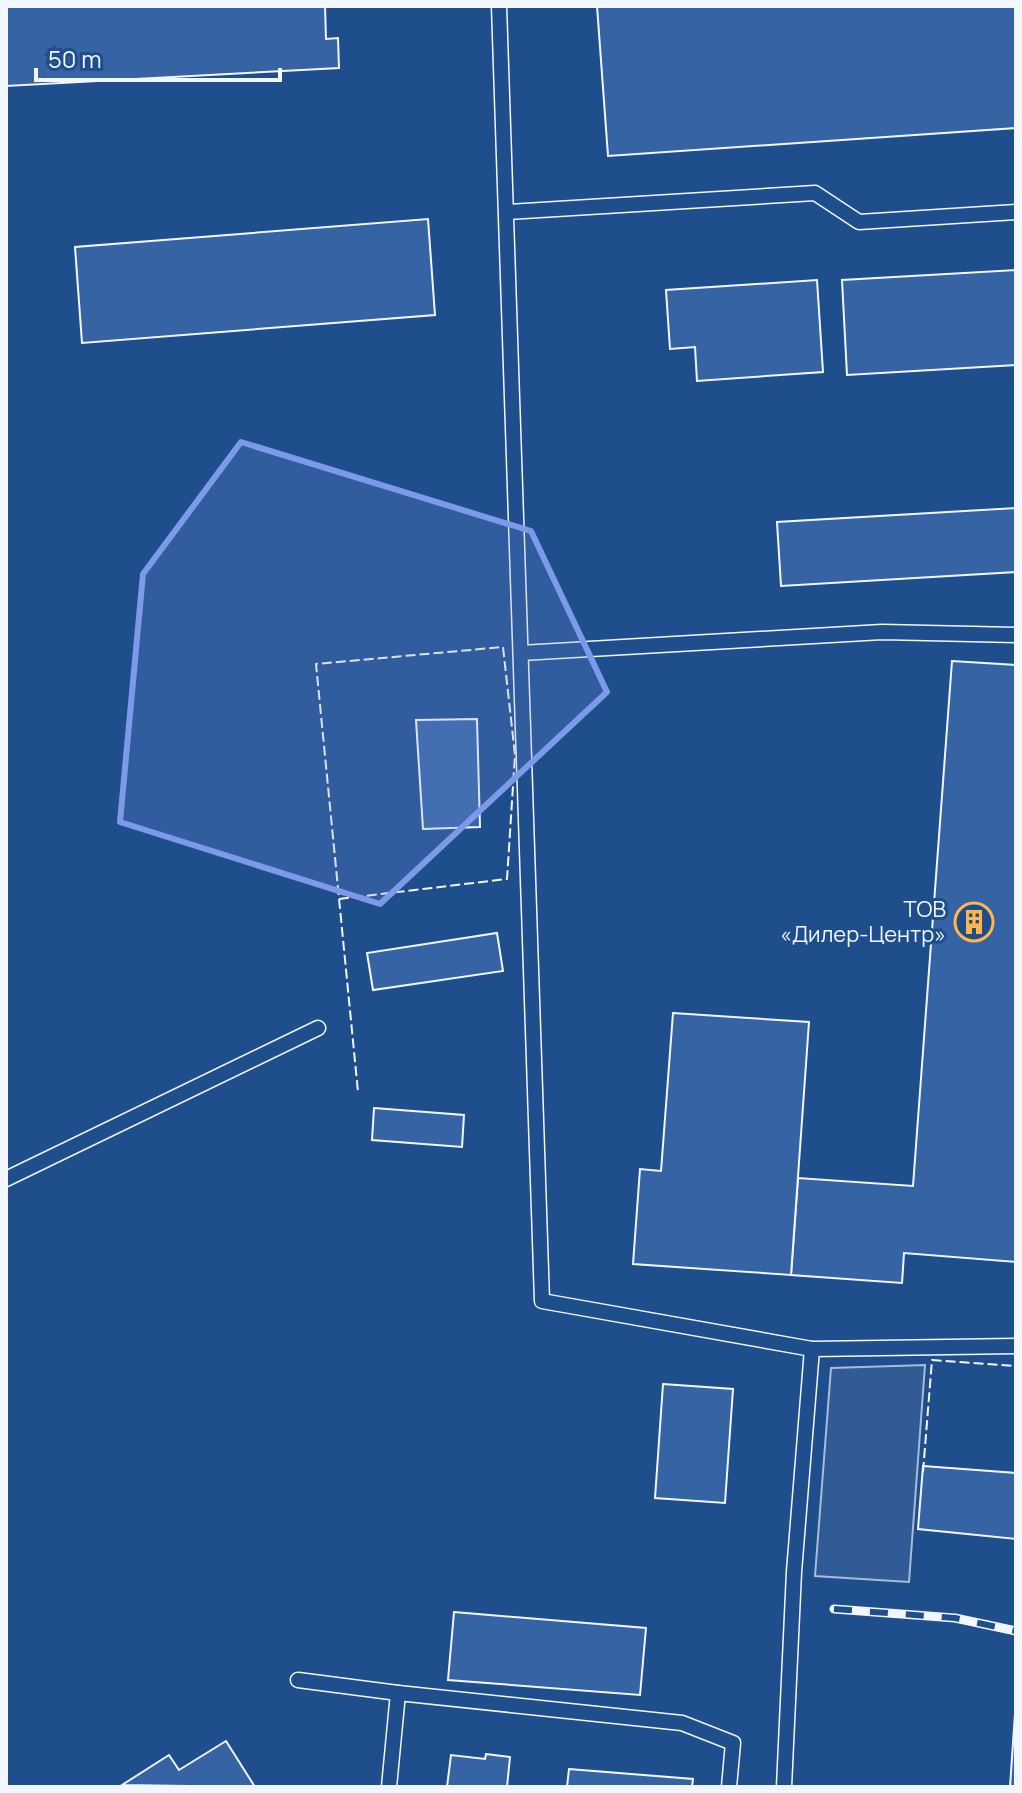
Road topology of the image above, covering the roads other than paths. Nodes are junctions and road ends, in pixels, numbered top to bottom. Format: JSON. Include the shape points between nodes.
{"nodes":[{"id":1,"x":499,"y":6,"type":"edge"},
{"id":2,"x":507,"y":212,"type":"junction"},
{"id":3,"x":1016,"y":212,"type":"edge"},
{"id":4,"x":1016,"y":635,"type":"edge"},
{"id":5,"x":521,"y":653,"type":"junction"},
{"id":6,"x":318,"y":1028,"type":"dead end"},
{"id":7,"x":6,"y":1179,"type":"edge"},
{"id":8,"x":1016,"y":1346,"type":"edge"},
{"id":9,"x":812,"y":1349,"type":"junction"},
{"id":10,"x":298,"y":1680,"type":"dead end"},
{"id":11,"x":398,"y":1693,"type":"junction"},
{"id":12,"x":389,"y":1787,"type":"edge"},
{"id":13,"x":729,"y":1787,"type":"edge"},
{"id":14,"x":784,"y":1787,"type":"edge"}],
"edges":[{"from":1,"to":2,"type":"lane"},
{"from":2,"to":3,"type":"lane","via":[[815,193],[859,222]]},
{"from":2,"to":5,"type":"lane"},
{"from":4,"to":5,"type":"lane","via":[[882,632]]},
{"from":5,"to":9,"type":"lane","via":[[542,1301]]},
{"from":6,"to":7,"type":"lane"},
{"from":8,"to":9,"type":"lane"},
{"from":9,"to":14,"type":"lane"},
{"from":10,"to":11,"type":"lane"},
{"from":11,"to":12,"type":"lane"},
{"from":11,"to":13,"type":"lane","via":[[682,1723],[733,1743]]}]}
